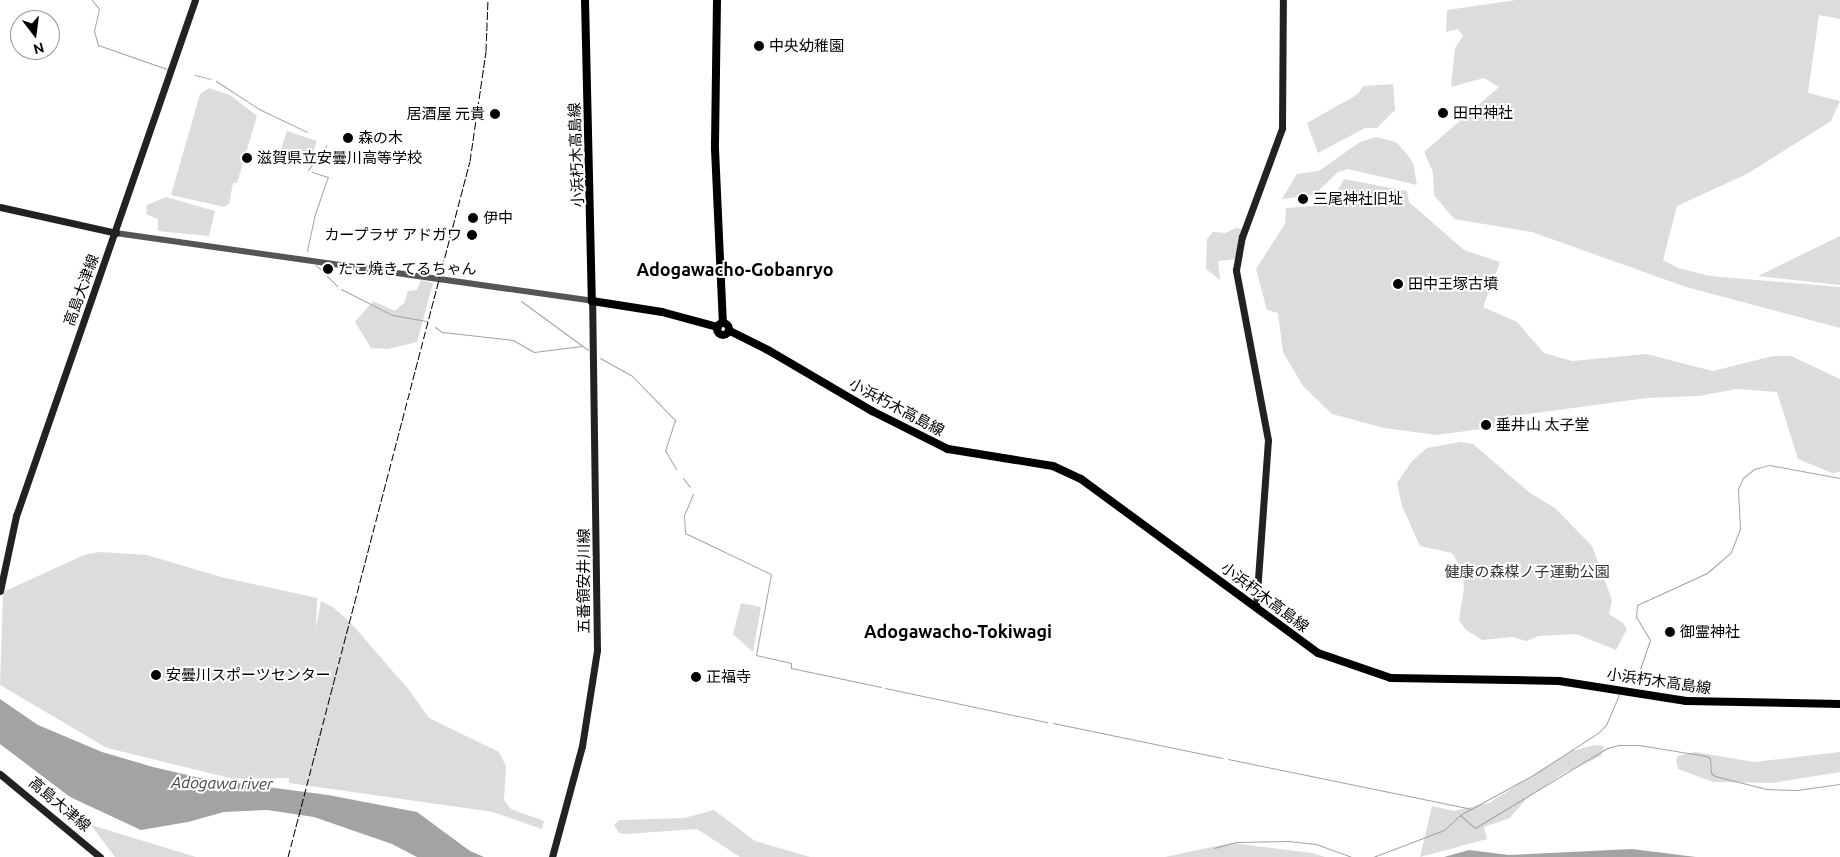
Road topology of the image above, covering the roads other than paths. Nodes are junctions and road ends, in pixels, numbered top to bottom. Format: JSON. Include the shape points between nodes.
{"nodes":[{"id":1,"x":195,"y":0,"type":"edge"},
{"id":2,"x":586,"y":0,"type":"edge"},
{"id":3,"x":717,"y":0,"type":"edge"},
{"id":4,"x":1283,"y":0,"type":"edge"},
{"id":5,"x":0,"y":207,"type":"edge"},
{"id":6,"x":116,"y":233,"type":"junction"},
{"id":7,"x":592,"y":301,"type":"junction"},
{"id":8,"x":720,"y":325,"type":"junction"},
{"id":9,"x":0,"y":591,"type":"edge"},
{"id":10,"x":1256,"y":607,"type":"junction"},
{"id":11,"x":1840,"y":704,"type":"edge"},
{"id":12,"x":0,"y":774,"type":"edge"},
{"id":13,"x":100,"y":857,"type":"edge"},
{"id":14,"x":552,"y":857,"type":"edge"}],
"edges":[{"from":1,"to":6,"type":"main road","name":"高島大津線"},
{"from":2,"to":7,"type":"main road","name":"小浜朽木高島線"},
{"from":3,"to":8,"type":"main road","via":[[715,149]]},
{"from":4,"to":10,"type":"main road","via":[[1282,128],[1242,237],[1236,270],[1268,440]]},
{"from":5,"to":6,"type":"main road"},
{"from":6,"to":7,"type":"street"},
{"from":6,"to":9,"type":"main road","name":"高島大津線","via":[[16,516]]},
{"from":7,"to":8,"type":"main road"},
{"from":7,"to":14,"type":"main road","name":"五番領安井川線","via":[[598,624],[592,697]]},
{"from":8,"to":10,"type":"main road","name":"小浜朽木高島線","via":[[728,325],[730,331],[872,411],[948,449],[1053,466],[1081,479]]},
{"from":10,"to":11,"type":"main road","name":"小浜朽木高島線","via":[[1318,653],[1391,678],[1559,681],[1686,701]]},
{"from":12,"to":13,"type":"main road","name":"高島大津線"}]}
